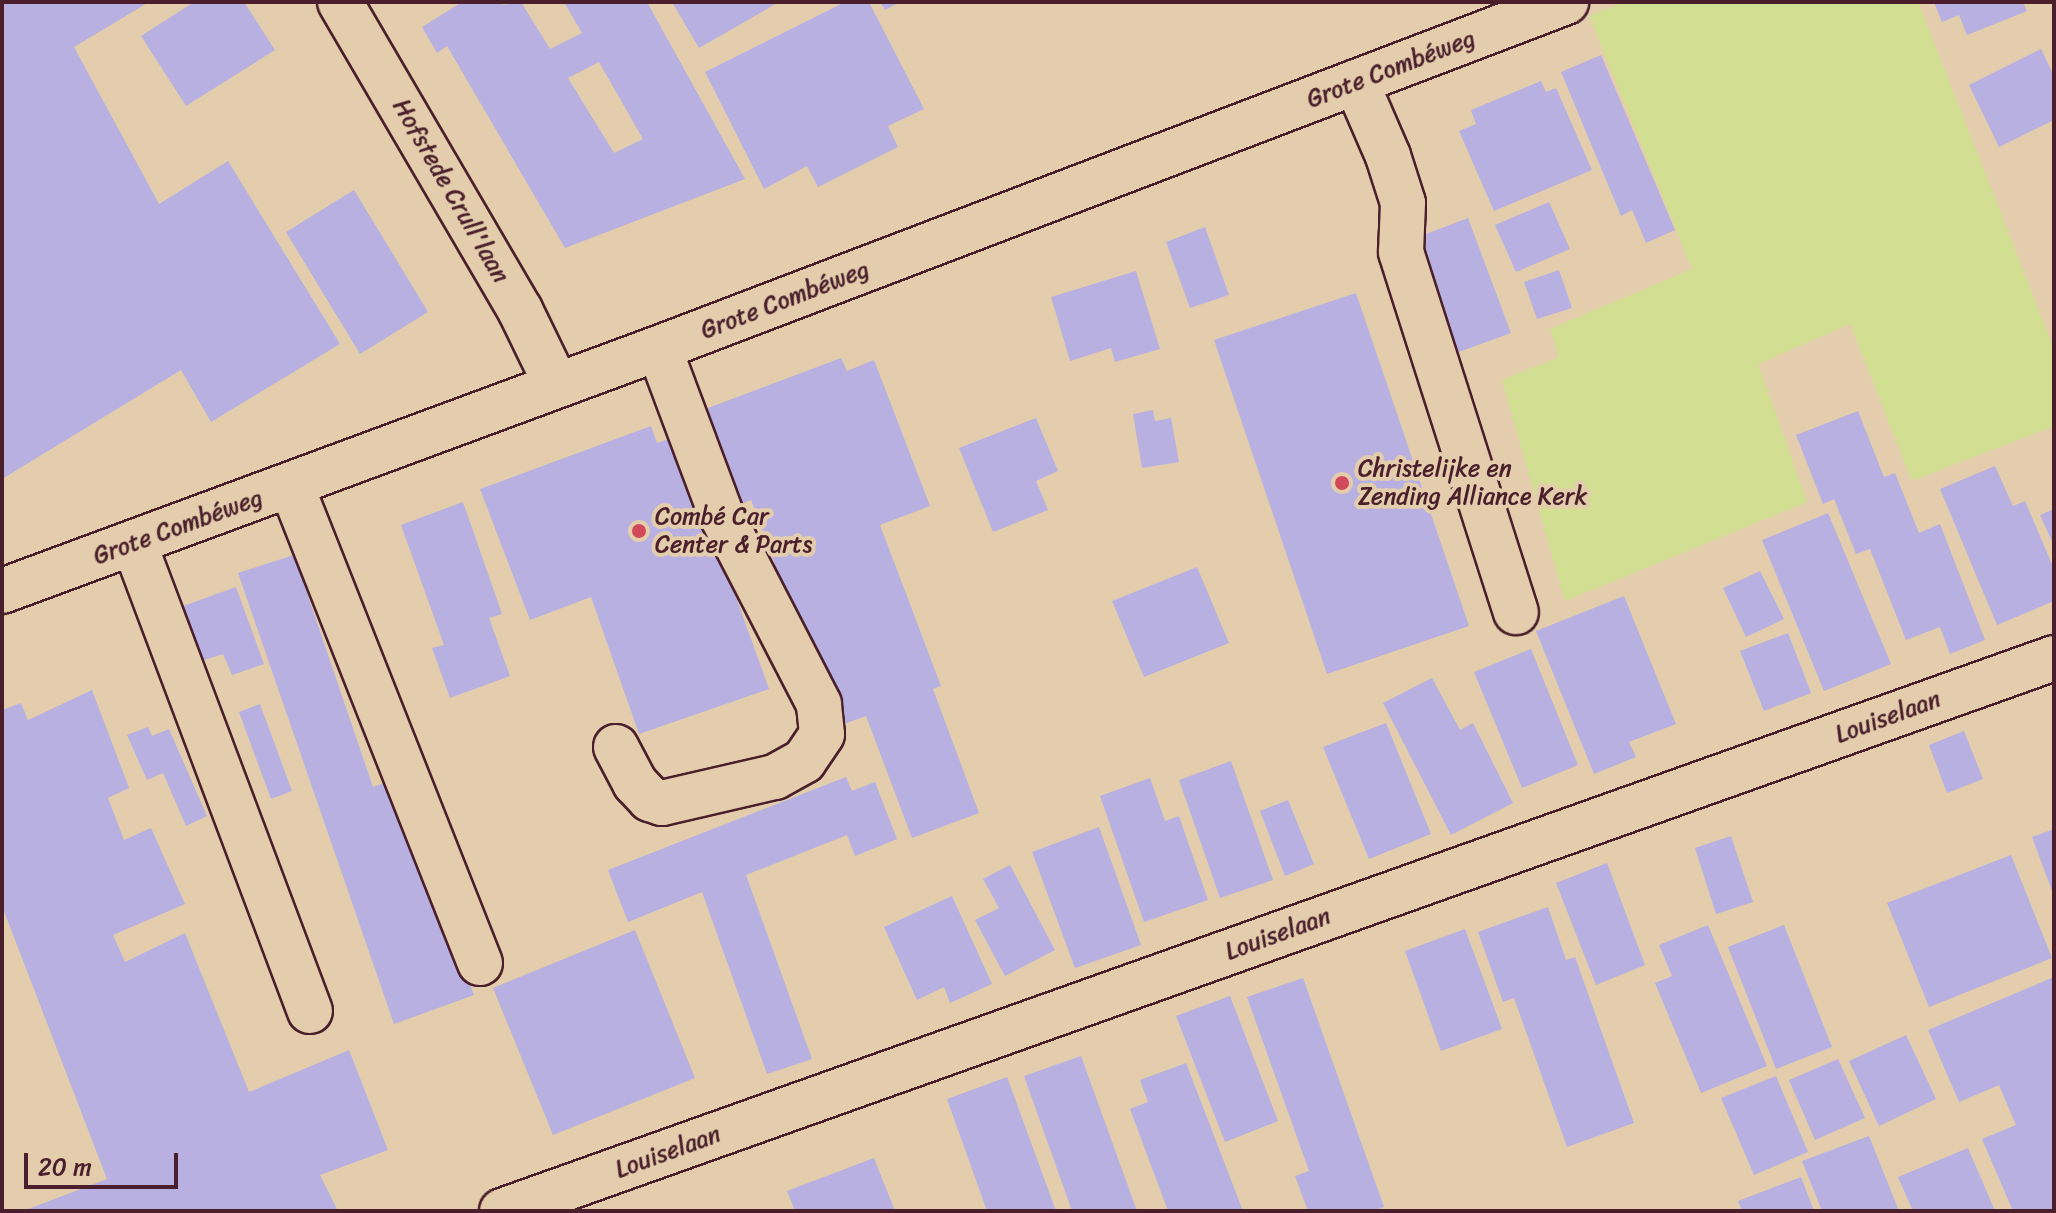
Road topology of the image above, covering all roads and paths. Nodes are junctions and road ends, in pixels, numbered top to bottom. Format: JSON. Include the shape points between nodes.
{"nodes":[{"id":1,"x":340,"y":2,"type":"edge"},
{"id":2,"x":1566,"y":2,"type":"edge"},
{"id":3,"x":1356,"y":82,"type":"junction"},
{"id":4,"x":659,"y":348,"type":"junction"},
{"id":5,"x":556,"y":384,"type":"junction"},
{"id":6,"x":291,"y":485,"type":"junction"},
{"id":7,"x":134,"y":543,"type":"junction"},
{"id":8,"x":2,"y":591,"type":"edge"},
{"id":9,"x":1516,"y":612,"type":"dead end"},
{"id":10,"x":2054,"y":658,"type":"edge"},
{"id":11,"x":616,"y":747,"type":"dead end"},
{"id":12,"x":480,"y":963,"type":"dead end"},
{"id":13,"x":310,"y":1011,"type":"dead end"},
{"id":14,"x":502,"y":1211,"type":"edge"}],
"edges":[{"from":1,"to":5,"type":"street","name":"Hofstede Crull'laan","via":[[520,310]]},
{"from":2,"to":3,"type":"street","name":"Grote Combéweg"},
{"from":3,"to":4,"type":"street","name":"Grote Combéweg"},
{"from":3,"to":9,"type":"street","via":[[1403,203],[1401,252]]},
{"from":4,"to":5,"type":"street","name":"Grote Combéweg"},
{"from":4,"to":11,"type":"street","via":[[721,514],[819,704],[822,734],[804,761],[775,777],[662,803],[635,783]]},
{"from":5,"to":6,"type":"street","name":"Grote Combéweg"},
{"from":6,"to":7,"type":"street","name":"Grote Combéweg"},
{"from":6,"to":12,"type":"street"},
{"from":7,"to":8,"type":"street","name":"Grote Combéweg"},
{"from":7,"to":13,"type":"street"},
{"from":10,"to":14,"type":"street","name":"Louiselaan"}]}
